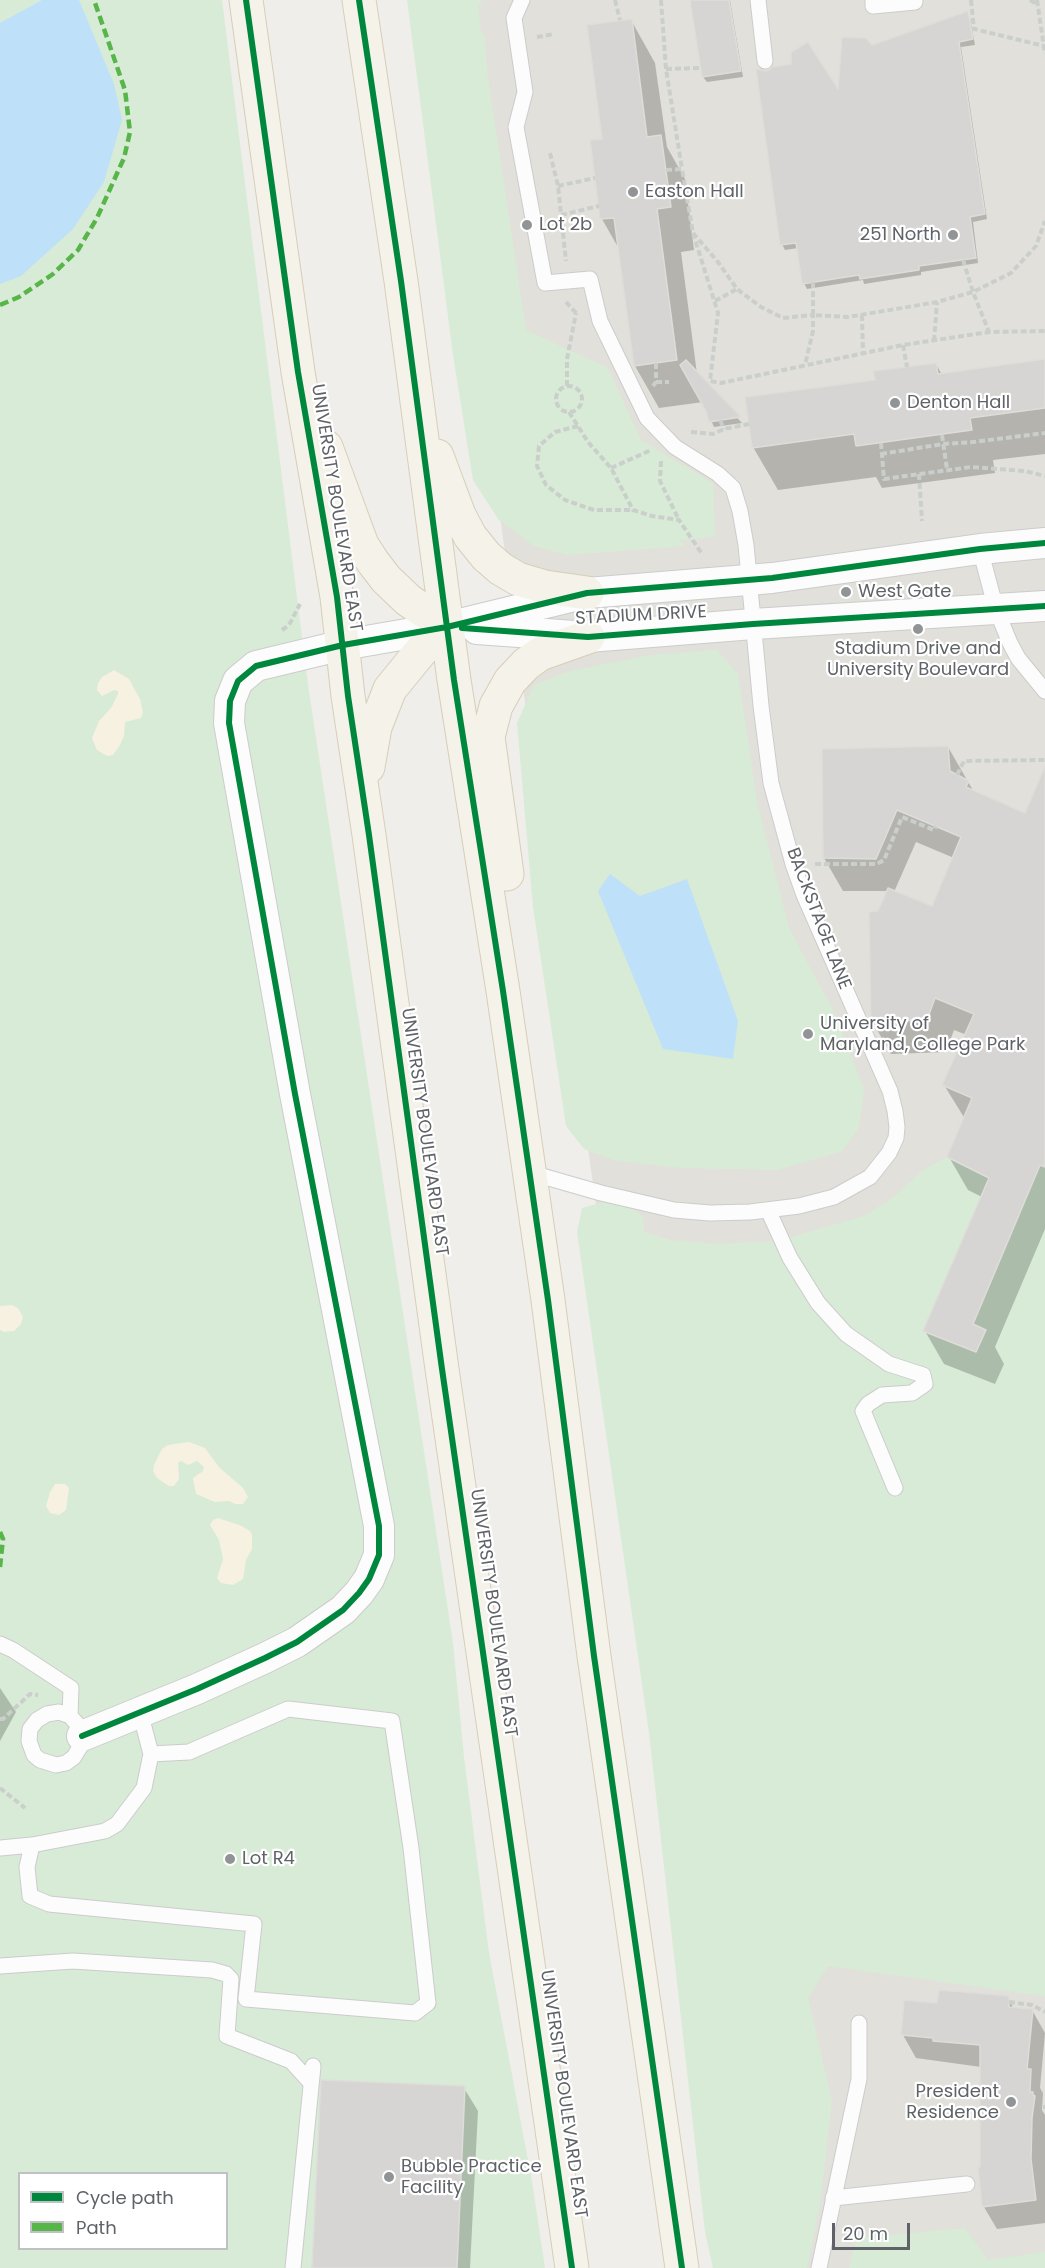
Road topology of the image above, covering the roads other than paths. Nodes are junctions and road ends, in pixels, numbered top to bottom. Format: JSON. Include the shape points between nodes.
{"nodes":[{"id":1,"x":246,"y":0,"type":"edge"},
{"id":2,"x":359,"y":0,"type":"edge"},
{"id":3,"x":522,"y":0,"type":"edge"},
{"id":4,"x":758,"y":0,"type":"edge"},
{"id":5,"x":873,"y":0,"type":"edge"},
{"id":6,"x":915,"y":2,"type":"dead end"},
{"id":7,"x":765,"y":62,"type":"dead end"},
{"id":8,"x":298,"y":372,"type":"junction"},
{"id":9,"x":415,"y":385,"type":"junction"},
{"id":10,"x":1045,"y":543,"type":"edge"},
{"id":11,"x":980,"y":549,"type":"junction"},
{"id":12,"x":750,"y":580,"type":"junction"},
{"id":13,"x":588,"y":593,"type":"junction"},
{"id":14,"x":1045,"y":606,"type":"edge"},
{"id":15,"x":996,"y":609,"type":"junction"},
{"id":16,"x":753,"y":624,"type":"junction"},
{"id":17,"x":447,"y":627,"type":"junction"},
{"id":18,"x":588,"y":637,"type":"junction"},
{"id":19,"x":343,"y":645,"type":"junction"},
{"id":20,"x":1045,"y":691,"type":"edge"},
{"id":21,"x":369,"y":835,"type":"junction"},
{"id":22,"x":503,"y":991,"type":"junction"},
{"id":23,"x":528,"y":1172,"type":"junction"},
{"id":24,"x":768,"y":1210,"type":"junction"},
{"id":25,"x":895,"y":1488,"type":"dead end"},
{"id":26,"x":0,"y":1644,"type":"edge"},
{"id":27,"x":140,"y":1712,"type":"junction"},
{"id":28,"x":76,"y":1726,"type":"joint"},
{"id":29,"x":151,"y":1754,"type":"junction"},
{"id":30,"x":32,"y":1845,"type":"junction"},
{"id":31,"x":0,"y":1848,"type":"edge"},
{"id":32,"x":0,"y":1966,"type":"edge"},
{"id":33,"x":859,"y":2023,"type":"dead end"},
{"id":34,"x":313,"y":2066,"type":"dead end"},
{"id":35,"x":311,"y":2084,"type":"junction"},
{"id":36,"x":967,"y":2184,"type":"dead end"},
{"id":37,"x":833,"y":2198,"type":"junction"},
{"id":38,"x":293,"y":2268,"type":"edge"},
{"id":39,"x":572,"y":2268,"type":"edge"},
{"id":40,"x":682,"y":2268,"type":"edge"},
{"id":41,"x":819,"y":2268,"type":"edge"}],
"edges":[{"from":1,"to":8,"type":"main road","name":"UNIVERSITY BOULEVARD EAST"},
{"from":2,"to":9,"type":"main road"},
{"from":3,"to":12,"type":"lane","name":"BACKSTAGE LANE","via":[[514,18],[525,92],[516,127],[545,284],[590,279],[600,321],[647,418],[675,447],[733,488]]},
{"from":4,"to":7,"type":"lane"},
{"from":5,"to":6,"type":"lane","via":[[873,6]]},
{"from":8,"to":17,"type":"main road","via":[[362,545],[386,579]]},
{"from":8,"to":19,"type":"main road","name":"UNIVERSITY BOULEVARD EAST"},
{"from":9,"to":13,"type":"main road","via":[[459,515],[480,550],[518,579]]},
{"from":9,"to":17,"type":"main road"},
{"from":10,"to":11,"type":"street","name":"STADIUM DRIVE"},
{"from":11,"to":12,"type":"street","name":"STADIUM DRIVE"},
{"from":11,"to":15,"type":"lane"},
{"from":12,"to":13,"type":"street","name":"STADIUM DRIVE"},
{"from":12,"to":16,"type":"lane","name":"BACKSTAGE LANE"},
{"from":13,"to":17,"type":"street","name":"STADIUM DRIVE"},
{"from":14,"to":15,"type":"street","name":"STADIUM DRIVE"},
{"from":15,"to":16,"type":"street","name":"STADIUM DRIVE"},
{"from":15,"to":20,"type":"lane","via":[[1018,658]]},
{"from":16,"to":18,"type":"street","name":"STADIUM DRIVE"},
{"from":16,"to":24,"type":"lane","name":"BACKSTAGE LANE","via":[[771,783],[793,864],[890,1091],[897,1127],[896,1138],[879,1168],[852,1189],[799,1206]]},
{"from":17,"to":18,"type":"street","name":"STADIUM DRIVE"},
{"from":17,"to":19,"type":"street"},
{"from":17,"to":21,"type":"main road","via":[[410,663],[384,701],[368,762]]},
{"from":17,"to":22,"type":"main road"},
{"from":18,"to":22,"type":"main road","via":[[526,663],[496,706],[488,737],[515,934]]},
{"from":19,"to":21,"type":"main road","name":"UNIVERSITY BOULEVARD EAST"},
{"from":19,"to":27,"type":"street","via":[[256,666],[238,681],[230,701],[229,723],[295,1094],[379,1526],[379,1555],[359,1593],[323,1625],[265,1658]]},
{"from":21,"to":39,"type":"main road","name":"UNIVERSITY BOULEVARD EAST","via":[[440,1358]]},
{"from":22,"to":23,"type":"main road"},
{"from":23,"to":24,"type":"lane","name":"BACKSTAGE LANE","via":[[674,1210]]},
{"from":23,"to":40,"type":"main road"},
{"from":24,"to":25,"type":"lane","via":[[790,1258],[818,1303],[846,1334],[889,1364],[923,1375],[925,1384],[912,1393],[882,1395],[863,1411]]},
{"from":26,"to":28,"type":"lane","via":[[71,1688]]},
{"from":27,"to":28,"type":"street"},
{"from":27,"to":29,"type":"lane"},
{"from":29,"to":30,"type":"lane","via":[[144,1788],[117,1824],[105,1831]]},
{"from":29,"to":30,"type":"lane","via":[[189,1752],[288,1709],[392,1721],[428,2003],[415,2013],[246,1999],[254,1924],[49,1904],[30,1896],[27,1867]]},
{"from":30,"to":31,"type":"lane"},
{"from":32,"to":35,"type":"lane","via":[[73,1961],[226,1974],[231,1979],[227,2036],[291,2061]]},
{"from":33,"to":37,"type":"lane","via":[[859,2079]]},
{"from":34,"to":35,"type":"lane"},
{"from":35,"to":38,"type":"lane"},
{"from":36,"to":37,"type":"lane"},
{"from":37,"to":41,"type":"lane"}]}
